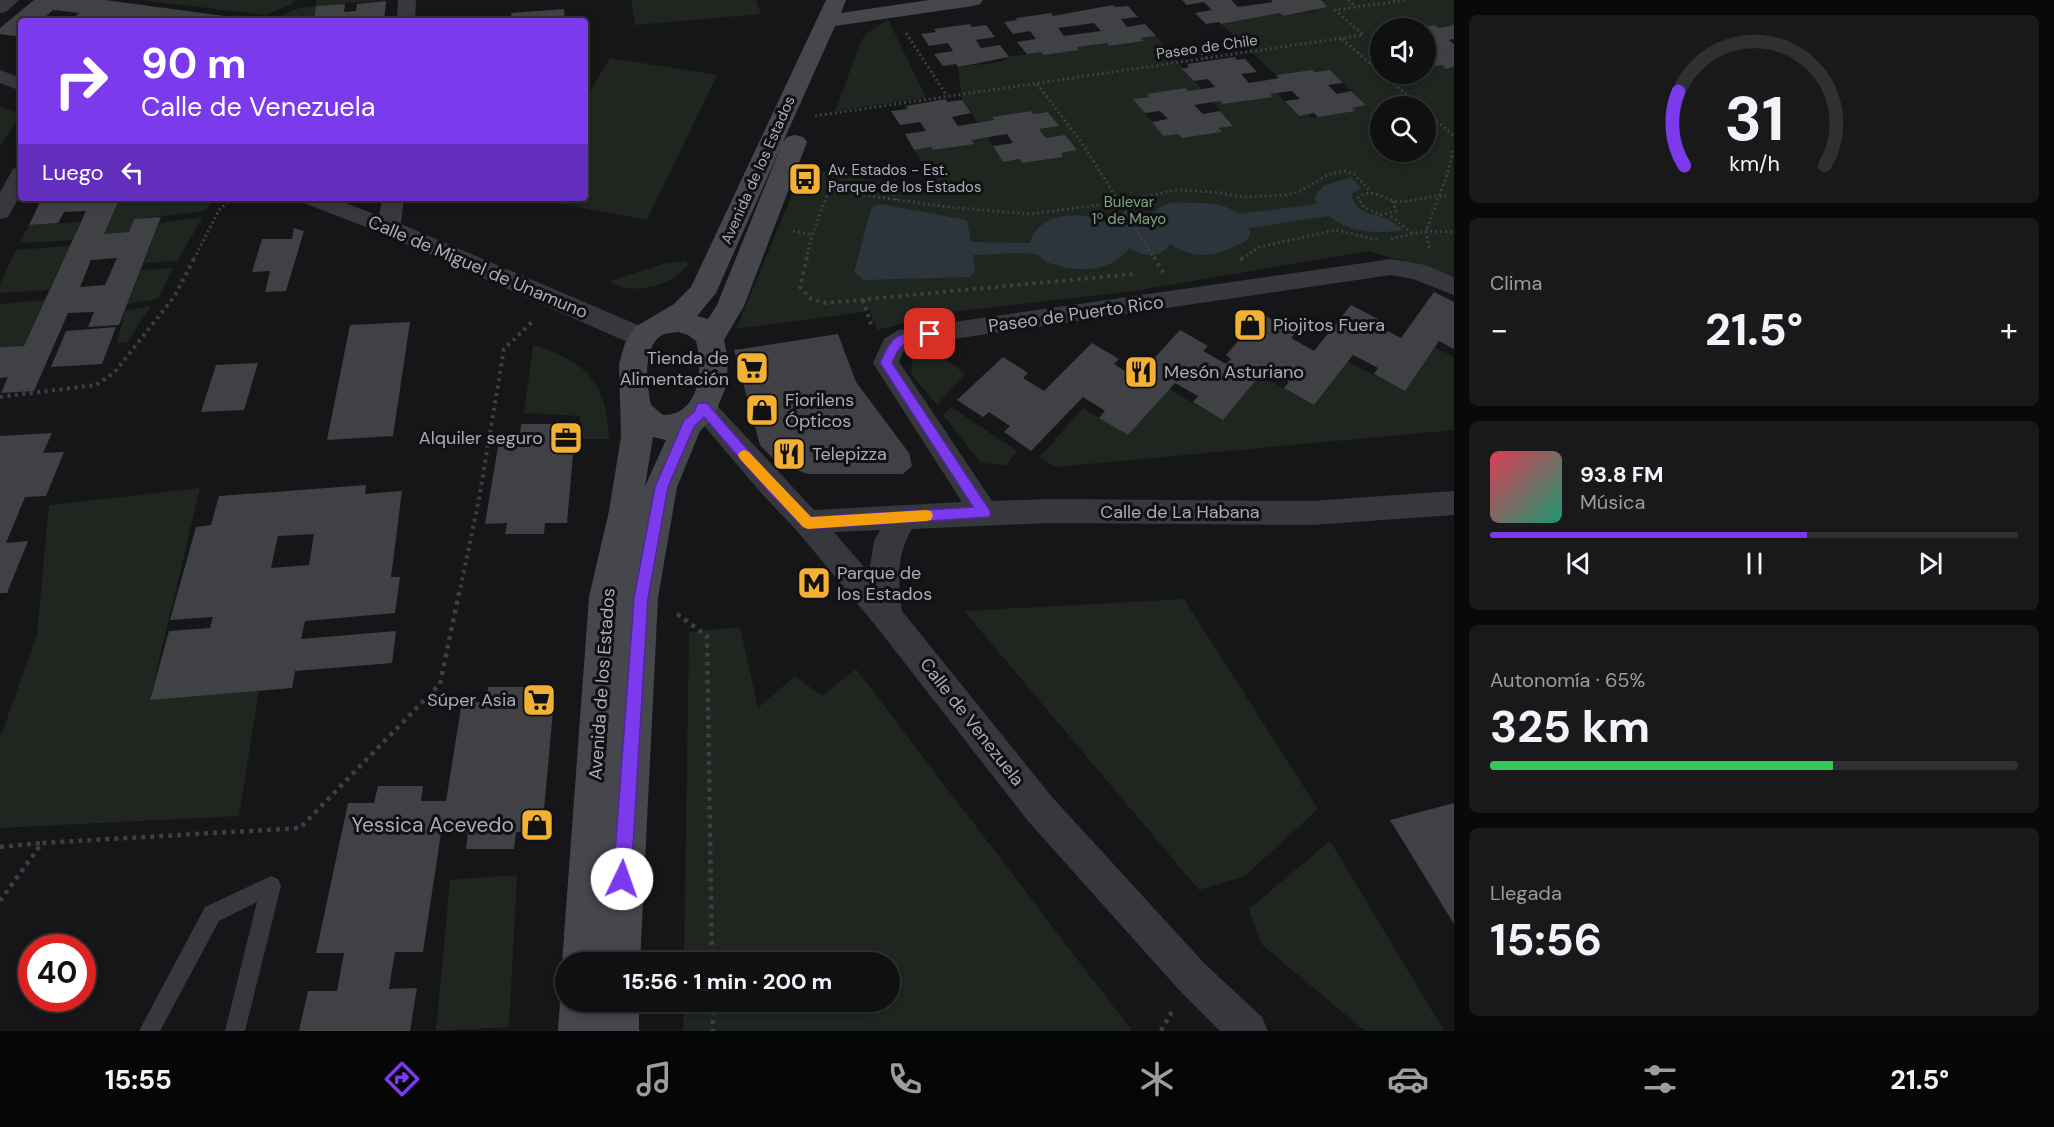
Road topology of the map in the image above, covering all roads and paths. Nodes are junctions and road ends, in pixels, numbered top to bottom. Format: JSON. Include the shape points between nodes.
{"nodes":[{"id":1,"x":10,"y":0,"type":"edge"},
{"id":2,"x":407,"y":0,"type":"edge"},
{"id":3,"x":874,"y":0,"type":"edge"},
{"id":4,"x":973,"y":0,"type":"edge"},
{"id":5,"x":1348,"y":0,"type":"edge"},
{"id":6,"x":1406,"y":0,"type":"edge"},
{"id":7,"x":1356,"y":7,"type":"junction"},
{"id":8,"x":0,"y":8,"type":"edge"},
{"id":9,"x":843,"y":9,"type":"edge"},
{"id":10,"x":905,"y":9,"type":"junction"},
{"id":11,"x":406,"y":18,"type":"edge"},
{"id":12,"x":1341,"y":38,"type":"junction"},
{"id":13,"x":1195,"y":46,"type":"dead end"},
{"id":14,"x":1206,"y":58,"type":"junction"},
{"id":15,"x":1370,"y":63,"type":"edge"},
{"id":16,"x":1036,"y":83,"type":"junction"},
{"id":17,"x":1394,"y":84,"type":"edge"},
{"id":18,"x":947,"y":96,"type":"junction"},
{"id":19,"x":1408,"y":96,"type":"edge"},
{"id":20,"x":806,"y":118,"type":"junction"},
{"id":21,"x":1436,"y":120,"type":"edge"},
{"id":22,"x":1454,"y":136,"type":"edge"},
{"id":23,"x":1454,"y":148,"type":"edge"},
{"id":24,"x":18,"y":179,"type":"edge"},
{"id":25,"x":892,"y":184,"type":"dead end"},
{"id":26,"x":1371,"y":192,"type":"junction"},
{"id":27,"x":1439,"y":194,"type":"junction"},
{"id":28,"x":1448,"y":197,"type":"dead end"},
{"id":29,"x":896,"y":200,"type":"junction"},
{"id":30,"x":229,"y":201,"type":"edge"},
{"id":31,"x":320,"y":201,"type":"edge"},
{"id":32,"x":393,"y":201,"type":"edge"},
{"id":33,"x":1393,"y":201,"type":"junction"},
{"id":34,"x":1119,"y":202,"type":"junction"},
{"id":35,"x":0,"y":212,"type":"edge"},
{"id":36,"x":1390,"y":215,"type":"junction"},
{"id":37,"x":389,"y":228,"type":"junction"},
{"id":38,"x":1426,"y":231,"type":"junction"},
{"id":39,"x":1454,"y":232,"type":"edge"},
{"id":40,"x":1414,"y":234,"type":"junction"},
{"id":41,"x":1239,"y":260,"type":"dead end"},
{"id":42,"x":1174,"y":270,"type":"dead end"},
{"id":43,"x":1163,"y":271,"type":"junction"},
{"id":44,"x":1152,"y":273,"type":"dead end"},
{"id":45,"x":1141,"y":274,"type":"dead end"},
{"id":46,"x":1444,"y":282,"type":"edge"},
{"id":47,"x":555,"y":299,"type":"junction"},
{"id":48,"x":652,"y":331,"type":"junction"},
{"id":49,"x":710,"y":340,"type":"junction"},
{"id":50,"x":0,"y":397,"type":"edge"},
{"id":51,"x":637,"y":408,"type":"junction"},
{"id":52,"x":696,"y":415,"type":"junction"},
{"id":53,"x":1454,"y":503,"type":"edge"},
{"id":54,"x":984,"y":513,"type":"junction"},
{"id":55,"x":905,"y":516,"type":"junction"},
{"id":56,"x":808,"y":523,"type":"junction"},
{"id":57,"x":642,"y":589,"type":"junction"},
{"id":58,"x":887,"y":616,"type":"junction"},
{"id":59,"x":42,"y":843,"type":"junction"},
{"id":60,"x":0,"y":847,"type":"edge"},
{"id":61,"x":0,"y":901,"type":"edge"},
{"id":62,"x":585,"y":952,"type":"edge"},
{"id":63,"x":619,"y":952,"type":"edge"},
{"id":64,"x":712,"y":952,"type":"edge"},
{"id":65,"x":582,"y":1012,"type":"edge"},
{"id":66,"x":617,"y":1012,"type":"edge"},
{"id":67,"x":712,"y":1012,"type":"edge"},
{"id":68,"x":149,"y":1031,"type":"edge"},
{"id":69,"x":235,"y":1031,"type":"edge"},
{"id":70,"x":581,"y":1031,"type":"edge"},
{"id":71,"x":616,"y":1031,"type":"edge"},
{"id":72,"x":713,"y":1031,"type":"edge"},
{"id":73,"x":1248,"y":1031,"type":"edge"}],
"edges":[{"from":1,"to":8,"type":"street"},
{"from":2,"to":11,"type":"street"},
{"from":3,"to":10,"type":"street"},
{"from":4,"to":10,"type":"street"},
{"from":5,"to":7,"type":"path"},
{"from":6,"to":7,"type":"path","name":"Paseo de Chile"},
{"from":7,"to":12,"type":"path","name":"Paseo de Chile","via":[[1335,10],[1363,35]]},
{"from":9,"to":10,"type":"street"},
{"from":9,"to":20,"type":"street","name":"Avenida de los Estados","via":[[830,58]]},
{"from":9,"to":48,"type":"street","name":"Avenida de los Estados","via":[[702,293],[684,311]]},
{"from":10,"to":18,"type":"path","via":[[904,30]]},
{"from":12,"to":14,"type":"path","name":"Paseo de Chile"},
{"from":12,"to":15,"type":"path"},
{"from":13,"to":14,"type":"path"},
{"from":14,"to":16,"type":"path","name":"Paseo de Chile"},
{"from":16,"to":18,"type":"path","name":"Paseo de Chile"},
{"from":16,"to":34,"type":"path","via":[[1083,143]]},
{"from":17,"to":19,"type":"path"},
{"from":18,"to":20,"type":"path","name":"Paseo de Chile"},
{"from":20,"to":49,"type":"street","name":"Avenida de los Estados","via":[[730,306]]},
{"from":21,"to":22,"type":"path"},
{"from":23,"to":27,"type":"path"},
{"from":24,"to":35,"type":"street"},
{"from":25,"to":29,"type":"path"},
{"from":26,"to":33,"type":"path"},
{"from":26,"to":34,"type":"path","via":[[1346,171],[1329,174],[1299,192],[1286,195],[1243,197],[1177,190]]},
{"from":26,"to":36,"type":"path","via":[[1358,198],[1364,208]]},
{"from":27,"to":28,"type":"path"},
{"from":27,"to":33,"type":"path"},
{"from":27,"to":38,"type":"path"},
{"from":29,"to":34,"type":"path","via":[[1031,214]]},
{"from":29,"to":45,"type":"path","via":[[840,191],[827,195],[812,235],[800,287],[804,294],[826,303]]},
{"from":30,"to":50,"type":"path","via":[[219,210],[174,297],[114,373],[96,385]]},
{"from":31,"to":37,"type":"street","name":"Calle de Miguel de Unamuno"},
{"from":32,"to":37,"type":"street"},
{"from":33,"to":36,"type":"path","via":[[1396,211]]},
{"from":34,"to":43,"type":"path"},
{"from":36,"to":40,"type":"path"},
{"from":37,"to":47,"type":"street","name":"Calle de Miguel de Unamuno"},
{"from":38,"to":39,"type":"path"},
{"from":38,"to":40,"type":"path"},
{"from":38,"to":46,"type":"path"},
{"from":40,"to":41,"type":"path","via":[[1380,241],[1336,230],[1259,247]]},
{"from":42,"to":43,"type":"path"},
{"from":43,"to":44,"type":"path"},
{"from":46,"to":54,"type":"street","name":"Paseo de Puerto Rico","via":[[1417,271],[1391,267],[907,337],[893,346],[886,363]]},
{"from":47,"to":48,"type":"street","name":"Calle de Miguel de Unamuno"},
{"from":47,"to":59,"type":"path","via":[[504,349],[479,499],[440,684],[300,828]]},
{"from":48,"to":49,"type":"street","via":[[678,321],[704,331]]},
{"from":48,"to":51,"type":"street","via":[[634,365]]},
{"from":49,"to":52,"type":"street","via":[[714,356],[712,374]]},
{"from":51,"to":52,"type":"street","via":[[643,418],[658,427],[678,427]]},
{"from":51,"to":62,"type":"street","name":"Avenida de los Estados","via":[[637,437],[625,511],[606,597]]},
{"from":52,"to":56,"type":"street","name":"Calle de Venezuela"},
{"from":52,"to":57,"type":"street","name":"Avenida de los Estados","via":[[661,487]]},
{"from":53,"to":54,"type":"street","name":"Calle de La Habana","via":[[1311,513]]},
{"from":54,"to":55,"type":"street","name":"Calle de La Habana"},
{"from":55,"to":56,"type":"street","name":"Calle de La Habana"},
{"from":55,"to":58,"type":"street","via":[[889,541],[883,576]]},
{"from":56,"to":58,"type":"street","name":"Calle de Venezuela"},
{"from":57,"to":63,"type":"street","name":"Avenida de los Estados"},
{"from":57,"to":64,"type":"path","via":[[708,636]]},
{"from":58,"to":73,"type":"street","name":"Calle de Venezuela","via":[[1040,808],[1192,977]]},
{"from":59,"to":60,"type":"path"},
{"from":59,"to":61,"type":"path"},
{"from":65,"to":70,"type":"street"},
{"from":66,"to":71,"type":"street"},
{"from":67,"to":72,"type":"path"},
{"from":68,"to":69,"type":"lane","via":[[212,914],[271,886]]}]}
